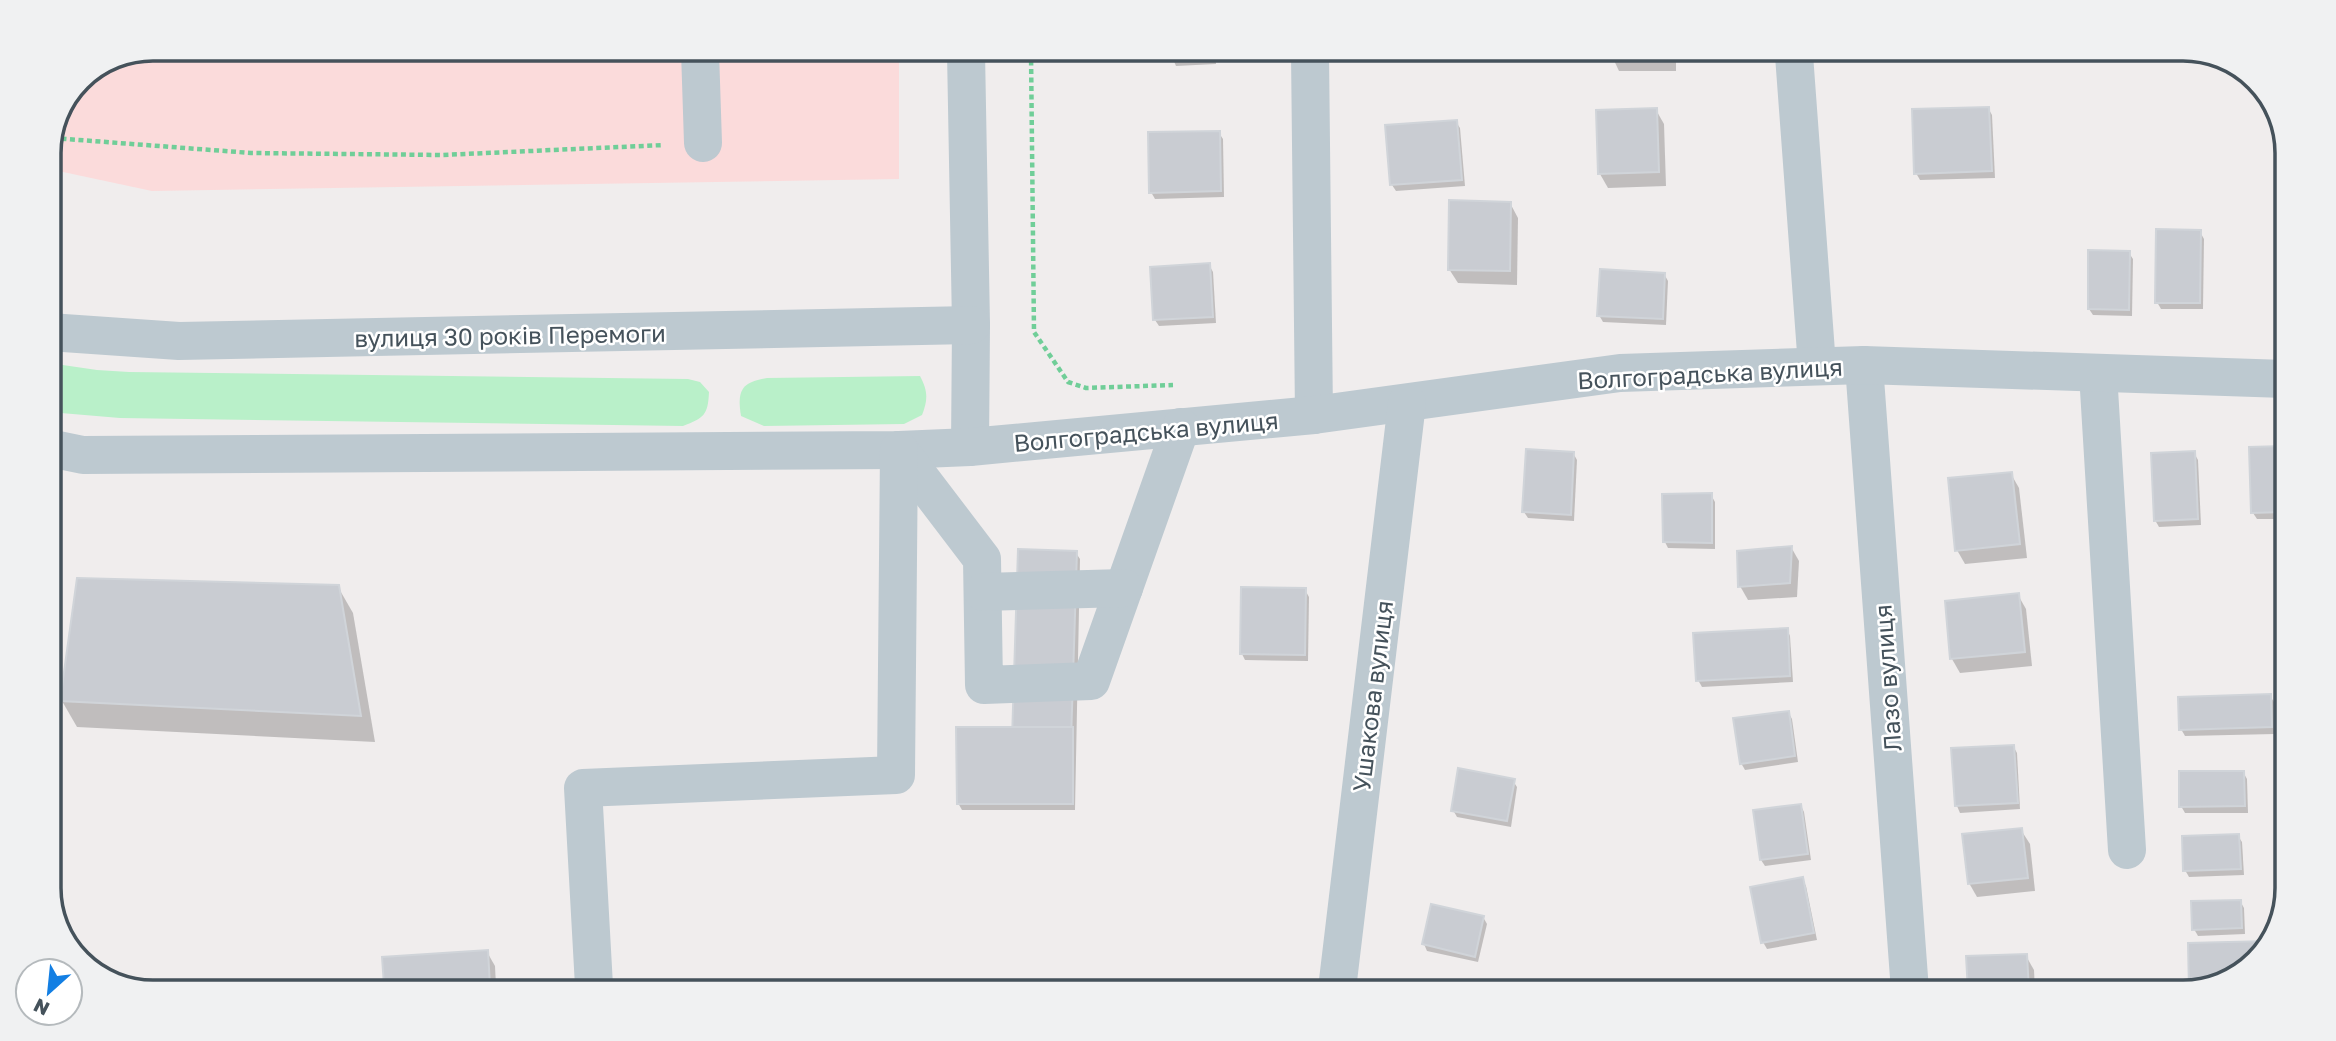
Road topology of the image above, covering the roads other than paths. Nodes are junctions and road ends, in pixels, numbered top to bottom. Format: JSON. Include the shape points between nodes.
{"nodes":[{"id":1,"x":700,"y":61,"type":"edge"},
{"id":2,"x":966,"y":61,"type":"edge"},
{"id":3,"x":1310,"y":61,"type":"edge"},
{"id":4,"x":1794,"y":61,"type":"edge"},
{"id":5,"x":703,"y":143,"type":"road end"},
{"id":6,"x":971,"y":326,"type":"junction"},
{"id":7,"x":61,"y":333,"type":"edge"},
{"id":8,"x":1864,"y":365,"type":"junction"},
{"id":9,"x":1817,"y":366,"type":"junction"},
{"id":10,"x":2098,"y":373,"type":"junction"},
{"id":11,"x":2275,"y":380,"type":"edge"},
{"id":12,"x":1406,"y":403,"type":"junction"},
{"id":13,"x":1314,"y":415,"type":"junction"},
{"id":14,"x":1181,"y":428,"type":"junction"},
{"id":15,"x":970,"y":447,"type":"junction"},
{"id":16,"x":61,"y":450,"type":"edge"},
{"id":17,"x":899,"y":450,"type":"junction"},
{"id":18,"x":1124,"y":588,"type":"junction"},
{"id":19,"x":983,"y":593,"type":"junction"},
{"id":20,"x":2127,"y":850,"type":"dead end"},
{"id":21,"x":594,"y":980,"type":"edge"},
{"id":22,"x":1338,"y":980,"type":"edge"},
{"id":23,"x":1909,"y":980,"type":"edge"}],
"edges":[{"from":1,"to":5,"type":"street"},
{"from":2,"to":6,"type":"street"},
{"from":3,"to":13,"type":"street"},
{"from":4,"to":9,"type":"street"},
{"from":6,"to":7,"type":"street","name":"вулиця 30 років Перемоги","via":[[179,341]]},
{"from":6,"to":15,"type":"street"},
{"from":8,"to":9,"type":"street","name":"Волгоградська вулиця"},
{"from":8,"to":10,"type":"street","name":"Волгоградська вулиця"},
{"from":8,"to":23,"type":"street","name":"Лазо вулиця"},
{"from":9,"to":12,"type":"street","name":"Волгоградська вулиця","via":[[1620,373]]},
{"from":10,"to":11,"type":"street","name":"Волгоградська вулиця"},
{"from":10,"to":20,"type":"street"},
{"from":12,"to":13,"type":"street","name":"Волгоградська вулиця"},
{"from":12,"to":22,"type":"street","name":"Ушакова вулиця"},
{"from":13,"to":14,"type":"street","name":"Волгоградська вулиця"},
{"from":14,"to":15,"type":"street","name":"Волгоградська вулиця"},
{"from":14,"to":18,"type":"street"},
{"from":15,"to":17,"type":"street"},
{"from":16,"to":17,"type":"street","via":[[83,455]]},
{"from":17,"to":19,"type":"street","via":[[982,559]]},
{"from":17,"to":21,"type":"street","via":[[896,775],[583,788]]},
{"from":18,"to":19,"type":"street"},
{"from":18,"to":19,"type":"street","via":[[1091,681],[984,685]]}]}
